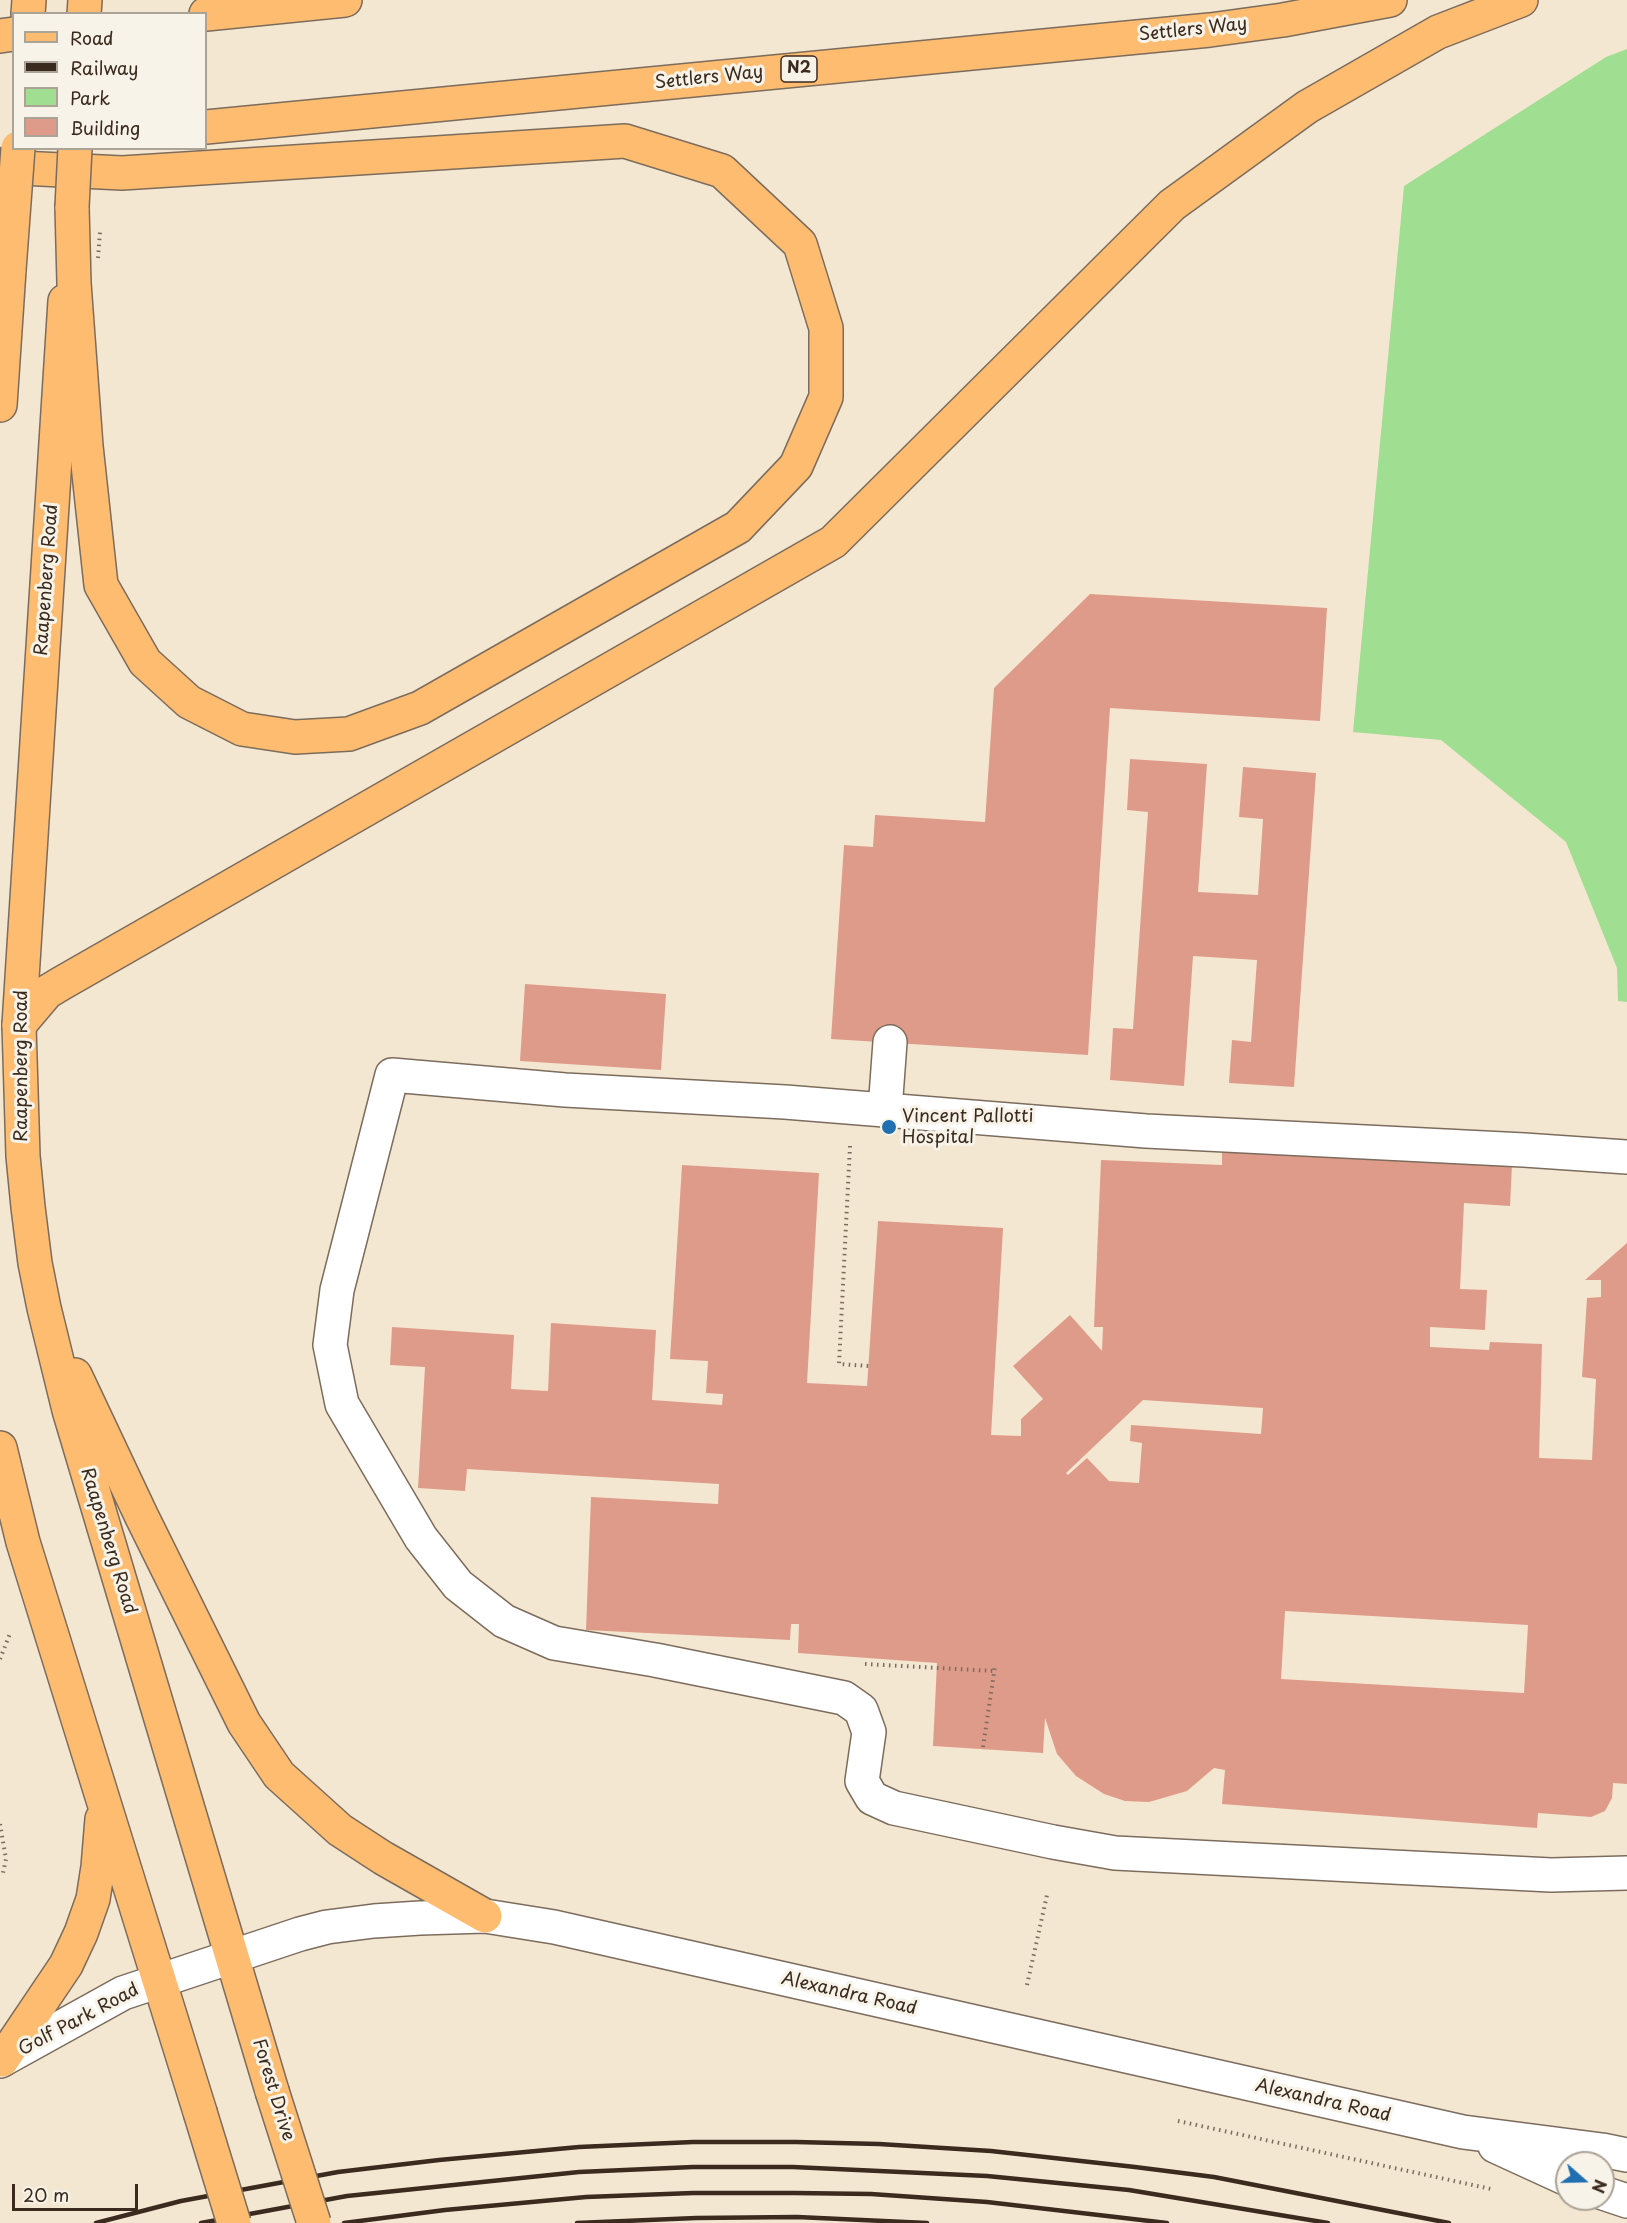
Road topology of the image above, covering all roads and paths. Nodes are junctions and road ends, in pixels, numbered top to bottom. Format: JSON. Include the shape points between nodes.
{"nodes":[{"id":1,"x":345,"y":0,"type":"edge"},
{"id":2,"x":1390,"y":0,"type":"edge"},
{"id":3,"x":1521,"y":0,"type":"edge"},
{"id":4,"x":207,"y":14,"type":"edge"},
{"id":5,"x":207,"y":127,"type":"edge"},
{"id":6,"x":18,"y":150,"type":"edge"},
{"id":7,"x":75,"y":150,"type":"edge"},
{"id":8,"x":0,"y":167,"type":"edge"},
{"id":9,"x":70,"y":267,"type":"junction"},
{"id":10,"x":0,"y":405,"type":"edge"},
{"id":11,"x":19,"y":1025,"type":"junction"},
{"id":12,"x":890,"y":1042,"type":"dead end"},
{"id":13,"x":852,"y":1107,"type":"junction"},
{"id":14,"x":885,"y":1110,"type":"junction"},
{"id":15,"x":1627,"y":1157,"type":"edge"},
{"id":16,"x":44,"y":1308,"type":"junction"},
{"id":17,"x":869,"y":1366,"type":"dead end"},
{"id":18,"x":0,"y":1448,"type":"edge"},
{"id":19,"x":937,"y":1668,"type":"dead end"},
{"id":20,"x":983,"y":1747,"type":"dead end"},
{"id":21,"x":104,"y":1802,"type":"junction"},
{"id":22,"x":0,"y":1824,"type":"edge"},
{"id":23,"x":1627,"y":1873,"type":"edge"},
{"id":24,"x":0,"y":1875,"type":"edge"},
{"id":25,"x":1047,"y":1895,"type":"dead end"},
{"id":26,"x":485,"y":1916,"type":"junction"},
{"id":27,"x":232,"y":1956,"type":"junction"},
{"id":28,"x":159,"y":1980,"type":"junction"},
{"id":29,"x":1027,"y":1985,"type":"dead end"},
{"id":30,"x":1,"y":2061,"type":"edge"},
{"id":31,"x":1178,"y":2121,"type":"dead end"},
{"id":32,"x":1463,"y":2132,"type":"junction"},
{"id":33,"x":1627,"y":2155,"type":"edge"},
{"id":34,"x":1555,"y":2174,"type":"edge"},
{"id":35,"x":1501,"y":2191,"type":"dead end"},
{"id":36,"x":234,"y":2223,"type":"edge"},
{"id":37,"x":314,"y":2223,"type":"edge"}],
"edges":[{"from":1,"to":4,"type":"main road"},
{"from":2,"to":5,"type":"main road","name":"Settlers Way","number":"N2","via":[[1209,30]]},
{"from":3,"to":11,"type":"main road","via":[[1438,32],[1307,107],[1172,205],[833,542],[62,983],[47,992]]},
{"from":6,"to":10,"type":"main road","bridge":true},
{"from":7,"to":9,"type":"main road","bridge":true},
{"from":8,"to":9,"type":"main road","via":[[122,173],[625,141],[722,171],[800,244],[826,328],[826,397],[796,466],[738,527],[677,562],[420,708],[349,734],[295,737],[242,729],[189,702],[145,662],[101,585]]},
{"from":9,"to":11,"type":"main road","name":"Raapenberg Road"},
{"from":11,"to":16,"type":"main road","name":"Raapenberg Road","via":[[23,1156]]},
{"from":12,"to":14,"type":"street"},
{"from":13,"to":14,"type":"street"},
{"from":13,"to":17,"type":"path","via":[[838,1364]]},
{"from":13,"to":23,"type":"street","via":[[392,1075],[337,1290],[330,1345],[342,1404],[421,1538],[459,1585],[504,1621],[554,1643],[844,1698],[861,1710],[869,1732],[862,1780],[872,1798],[894,1808],[1115,1853],[1551,1875]]},
{"from":14,"to":15,"type":"street","via":[[1146,1131]]},
{"from":16,"to":26,"type":"main road","via":[[244,1723],[279,1775],[340,1830]]},
{"from":16,"to":27,"type":"main road","name":"Raapenberg Road","via":[[80,1448]]},
{"from":18,"to":21,"type":"main road","via":[[23,1542]]},
{"from":19,"to":20,"type":"path","via":[[995,1669]]},
{"from":21,"to":28,"type":"main road"},
{"from":21,"to":30,"type":"main road","via":[[98,1868],[88,1916],[66,1965]]},
{"from":22,"to":24,"type":"path","via":[[6,1859]]},
{"from":25,"to":29,"type":"path"},
{"from":26,"to":27,"type":"street","name":"Alexandra Road","via":[[397,1919],[327,1927]]},
{"from":26,"to":32,"type":"street","name":"Alexandra Road","via":[[554,1927]]},
{"from":27,"to":28,"type":"street","name":"Golf Park Road"},
{"from":27,"to":37,"type":"main road","name":"Forest Drive","bridge":true},
{"from":28,"to":30,"type":"street","name":"Golf Park Road","via":[[123,1993]]},
{"from":28,"to":36,"type":"main road","bridge":true},
{"from":31,"to":35,"type":"path"},
{"from":32,"to":33,"type":"street","name":"Alexandra Road"},
{"from":32,"to":34,"type":"street","name":"Alexandra Road"}]}
